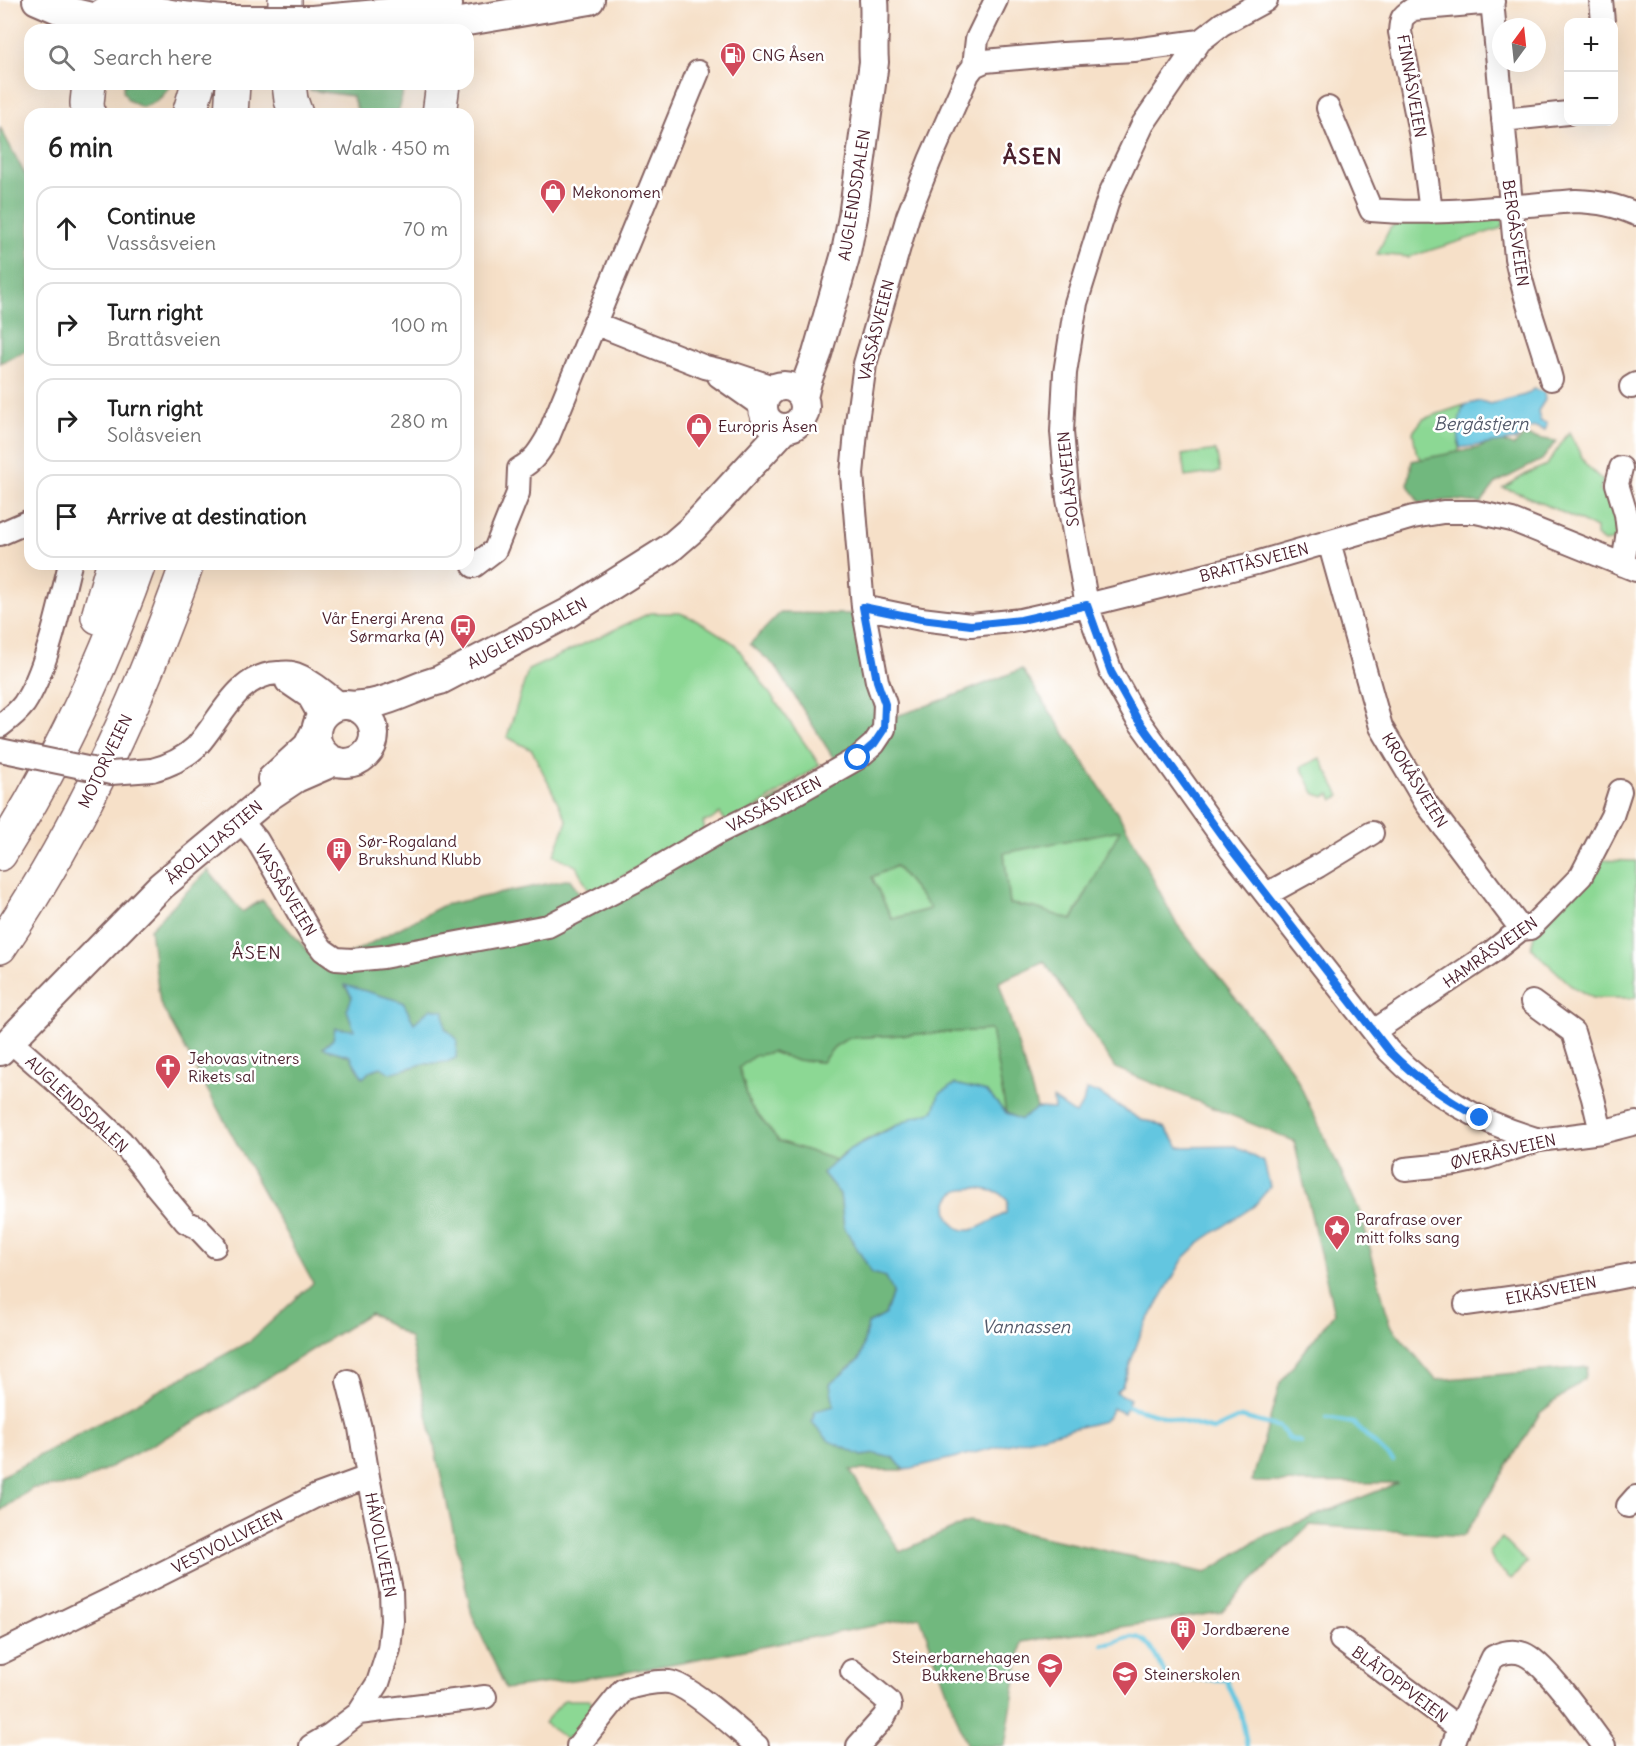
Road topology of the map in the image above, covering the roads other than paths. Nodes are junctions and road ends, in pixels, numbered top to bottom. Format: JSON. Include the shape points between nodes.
{"nodes":[{"id":1,"x":235,"y":0,"type":"edge"},
{"id":2,"x":271,"y":0,"type":"edge"},
{"id":3,"x":285,"y":0,"type":"edge"},
{"id":4,"x":482,"y":0,"type":"edge"},
{"id":5,"x":590,"y":0,"type":"edge"},
{"id":6,"x":874,"y":0,"type":"edge"},
{"id":7,"x":890,"y":0,"type":"edge"},
{"id":8,"x":996,"y":0,"type":"edge"},
{"id":9,"x":1266,"y":0,"type":"edge"},
{"id":10,"x":1601,"y":0,"type":"edge"},
{"id":11,"x":1493,"y":1,"type":"edge"},
{"id":12,"x":47,"y":4,"type":"edge"},
{"id":13,"x":196,"y":15,"type":"edge"},
{"id":14,"x":1603,"y":18,"type":"edge"},
{"id":15,"x":115,"y":20,"type":"edge"},
{"id":16,"x":235,"y":24,"type":"edge"},
{"id":17,"x":271,"y":24,"type":"edge"},
{"id":18,"x":284,"y":24,"type":"edge"},
{"id":19,"x":298,"y":24,"type":"edge"},
{"id":20,"x":431,"y":24,"type":"edge"},
{"id":21,"x":440,"y":24,"type":"edge"},
{"id":22,"x":1200,"y":41,"type":"junction"},
{"id":23,"x":874,"y":62,"type":"junction"},
{"id":24,"x":974,"y":66,"type":"junction"},
{"id":25,"x":698,"y":72,"type":"dead end"},
{"id":26,"x":67,"y":90,"type":"edge"},
{"id":27,"x":88,"y":90,"type":"edge"},
{"id":28,"x":196,"y":90,"type":"edge"},
{"id":29,"x":233,"y":90,"type":"edge"},
{"id":30,"x":271,"y":90,"type":"edge"},
{"id":31,"x":290,"y":90,"type":"edge"},
{"id":32,"x":419,"y":90,"type":"edge"},
{"id":33,"x":442,"y":90,"type":"edge"},
{"id":34,"x":65,"y":108,"type":"edge"},
{"id":35,"x":87,"y":108,"type":"edge"},
{"id":36,"x":191,"y":108,"type":"edge"},
{"id":37,"x":231,"y":108,"type":"edge"},
{"id":38,"x":270,"y":108,"type":"edge"},
{"id":39,"x":294,"y":108,"type":"edge"},
{"id":40,"x":418,"y":108,"type":"edge"},
{"id":41,"x":440,"y":108,"type":"edge"},
{"id":42,"x":1328,"y":108,"type":"dead end"},
{"id":43,"x":1564,"y":114,"type":"edge"},
{"id":44,"x":1503,"y":120,"type":"junction"},
{"id":45,"x":1510,"y":206,"type":"junction"},
{"id":46,"x":1431,"y":212,"type":"junction"},
{"id":47,"x":1636,"y":214,"type":"edge"},
{"id":48,"x":594,"y":323,"type":"junction"},
{"id":49,"x":1551,"y":379,"type":"dead end"},
{"id":50,"x":779,"y":404,"type":"junction"},
{"id":51,"x":1621,"y":468,"type":"dead end"},
{"id":52,"x":24,"y":524,"type":"edge"},
{"id":53,"x":0,"y":534,"type":"edge"},
{"id":54,"x":1329,"y":542,"type":"junction"},
{"id":55,"x":474,"y":566,"type":"dead end"},
{"id":56,"x":1629,"y":568,"type":"edge"},
{"id":57,"x":68,"y":570,"type":"edge"},
{"id":58,"x":111,"y":570,"type":"edge"},
{"id":59,"x":137,"y":570,"type":"edge"},
{"id":60,"x":185,"y":570,"type":"edge"},
{"id":61,"x":191,"y":570,"type":"edge"},
{"id":62,"x":173,"y":604,"type":"junction"},
{"id":63,"x":1087,"y":605,"type":"junction"},
{"id":64,"x":863,"y":607,"type":"junction"},
{"id":65,"x":430,"y":686,"type":"junction"},
{"id":66,"x":332,"y":715,"type":"junction"},
{"id":67,"x":0,"y":726,"type":"edge"},
{"id":68,"x":374,"y":738,"type":"junction"},
{"id":69,"x":0,"y":750,"type":"edge"},
{"id":70,"x":335,"y":761,"type":"junction"},
{"id":71,"x":1620,"y":791,"type":"dead end"},
{"id":72,"x":240,"y":819,"type":"junction"},
{"id":73,"x":18,"y":825,"type":"junction"},
{"id":74,"x":1372,"y":833,"type":"dead end"},
{"id":75,"x":0,"y":854,"type":"edge"},
{"id":76,"x":161,"y":886,"type":"junction"},
{"id":77,"x":1267,"y":894,"type":"junction"},
{"id":78,"x":1521,"y":929,"type":"junction"},
{"id":79,"x":0,"y":947,"type":"edge"},
{"id":80,"x":1532,"y":1002,"type":"dead end"},
{"id":81,"x":1374,"y":1031,"type":"junction"},
{"id":82,"x":5,"y":1046,"type":"edge"},
{"id":83,"x":1636,"y":1123,"type":"edge"},
{"id":84,"x":1496,"y":1125,"type":"junction"},
{"id":85,"x":1601,"y":1132,"type":"junction"},
{"id":86,"x":1539,"y":1140,"type":"junction"},
{"id":87,"x":1487,"y":1157,"type":"junction"},
{"id":88,"x":1406,"y":1169,"type":"dead end"},
{"id":89,"x":215,"y":1246,"type":"dead end"},
{"id":90,"x":1636,"y":1274,"type":"edge"},
{"id":91,"x":1466,"y":1304,"type":"dead end"},
{"id":92,"x":348,"y":1381,"type":"dead end"},
{"id":93,"x":368,"y":1477,"type":"junction"},
{"id":94,"x":1341,"y":1640,"type":"dead end"},
{"id":95,"x":0,"y":1653,"type":"edge"},
{"id":96,"x":852,"y":1671,"type":"dead end"},
{"id":97,"x":485,"y":1697,"type":"dead end"},
{"id":98,"x":359,"y":1713,"type":"junction"},
{"id":99,"x":1456,"y":1737,"type":"edge"},
{"id":100,"x":311,"y":1746,"type":"edge"},
{"id":101,"x":578,"y":1746,"type":"edge"},
{"id":102,"x":757,"y":1746,"type":"edge"},
{"id":103,"x":858,"y":1746,"type":"edge"},
{"id":104,"x":1604,"y":1746,"type":"edge"}],
"edges":[{"from":1,"to":16,"type":"highway"},
{"from":2,"to":17,"type":"highway"},
{"from":3,"to":19,"type":"highway"},
{"from":4,"to":20,"type":"main road"},
{"from":5,"to":21,"type":"main road"},
{"from":6,"to":23,"type":"main road","name":"AUGLENDSDALEN"},
{"from":7,"to":23,"type":"main road","name":"AUGLENDSDALEN"},
{"from":8,"to":24,"type":"street","name":"VASSÅSVEIEN","via":[[977,39]]},
{"from":9,"to":22,"type":"street"},
{"from":10,"to":14,"type":"street"},
{"from":11,"to":44,"type":"street","name":"BERGÅSVEIEN"},
{"from":11,"to":46,"type":"street","name":"FINNÅSVEIEN","via":[[1413,9],[1401,21]]},
{"from":12,"to":15,"type":"main road"},
{"from":13,"to":15,"type":"main road"},
{"from":13,"to":18,"type":"main road","bridge":true},
{"from":22,"to":24,"type":"street","via":[[985,61]]},
{"from":22,"to":63,"type":"street","name":"SOLÅSVEIEN","via":[[1138,134],[1110,194],[1076,303],[1065,373],[1062,432],[1068,499]]},
{"from":23,"to":50,"type":"main road","name":"AUGLENDSDALEN","via":[[853,217],[840,277],[807,381]]},
{"from":24,"to":64,"type":"street","name":"VASSÅSVEIEN","via":[[908,216],[865,364],[852,474]]},
{"from":25,"to":48,"type":"street"},
{"from":26,"to":34,"type":"highway"},
{"from":27,"to":35,"type":"highway"},
{"from":28,"to":36,"type":"highway"},
{"from":29,"to":37,"type":"highway"},
{"from":30,"to":38,"type":"highway"},
{"from":31,"to":39,"type":"highway"},
{"from":32,"to":40,"type":"highway"},
{"from":33,"to":41,"type":"highway"},
{"from":42,"to":46,"type":"street","via":[[1371,210]]},
{"from":43,"to":44,"type":"street"},
{"from":44,"to":45,"type":"street","name":"BERGÅSVEIEN"},
{"from":45,"to":46,"type":"street"},
{"from":45,"to":47,"type":"street","via":[[1587,201]]},
{"from":45,"to":49,"type":"street","name":"BERGÅSVEIEN","via":[[1522,288]]},
{"from":48,"to":50,"type":"street","via":[[705,367],[731,373]]},
{"from":48,"to":55,"type":"street","via":[[548,436],[539,453],[519,469],[518,493],[495,550]]},
{"from":50,"to":65,"type":"main road","name":"AUGLENDSDALEN","via":[[736,480],[669,549],[568,613]]},
{"from":51,"to":56,"type":"street","via":[[1617,484],[1626,514]]},
{"from":52,"to":53,"type":"street"},
{"from":54,"to":56,"type":"street","name":"BRATTÅSVEIEN","via":[[1413,517],[1476,512],[1512,520]]},
{"from":54,"to":63,"type":"street","name":"BRATTÅSVEIEN"},
{"from":54,"to":78,"type":"street","name":"KROKÅSVEIEN","via":[[1381,727],[1426,803]]},
{"from":57,"to":67,"type":"street","via":[[36,682],[22,706]]},
{"from":58,"to":73,"type":"highway","via":[[88,650],[36,767]]},
{"from":59,"to":73,"type":"highway","via":[[77,714]]},
{"from":60,"to":62,"type":"highway","name":"MOTORVEIEN"},
{"from":61,"to":62,"type":"highway"},
{"from":62,"to":79,"type":"highway","name":"MOTORVEIEN","via":[[132,708],[83,807]]},
{"from":63,"to":64,"type":"street","name":"BRATTÅSVEIEN","via":[[1021,620],[971,625]]},
{"from":63,"to":77,"type":"street","name":"SOLÅSVEIEN","via":[[1111,672],[1136,717]]},
{"from":64,"to":72,"type":"street","name":"VASSÅSVEIEN","via":[[885,704],[884,729],[874,744],[858,758],[784,800],[548,926],[383,957],[336,959],[312,936]]},
{"from":65,"to":66,"type":"main road"},
{"from":65,"to":68,"type":"main road"},
{"from":66,"to":68,"type":"main road","via":[[361,710],[369,717]]},
{"from":66,"to":69,"type":"street","bridge":true,"via":[[277,673],[258,676],[245,685],[195,747],[179,760],[152,770],[111,773]]},
{"from":66,"to":70,"type":"main road","via":[[317,740]]},
{"from":66,"to":76,"type":"main road","name":"ÅROLILJASTIEN","via":[[308,746],[177,863]]},
{"from":68,"to":70,"type":"main road","via":[[364,756],[356,761]]},
{"from":70,"to":72,"type":"main road","name":"ÅROLILJASTIEN","via":[[296,778]]},
{"from":71,"to":78,"type":"street","name":"HAMRÅSVEIEN","via":[[1612,816],[1581,876],[1530,928]]},
{"from":72,"to":76,"type":"main road","name":"ÅROLILJASTIEN"},
{"from":73,"to":75,"type":"highway"},
{"from":74,"to":77,"type":"street"},
{"from":76,"to":82,"type":"main road","name":"AUGLENDSDALEN"},
{"from":77,"to":81,"type":"street","name":"SOLÅSVEIEN"},
{"from":78,"to":81,"type":"street","name":"HAMRÅSVEIEN"},
{"from":80,"to":85,"type":"street","via":[[1573,1032]]},
{"from":81,"to":84,"type":"street","name":"SOLÅSVEIEN","via":[[1389,1051],[1434,1091]]},
{"from":82,"to":89,"type":"street","name":"AUGLENDSDALEN","via":[[84,1106],[121,1141],[186,1222],[197,1227]]},
{"from":83,"to":85,"type":"street","name":"ØVERÅSVEIEN"},
{"from":84,"to":86,"type":"street","name":"SOLÅSVEIEN"},
{"from":84,"to":87,"type":"street"},
{"from":85,"to":86,"type":"street","name":"ØVERÅSVEIEN"},
{"from":86,"to":87,"type":"street","name":"ØVERÅSVEIEN"},
{"from":87,"to":88,"type":"street","name":"ØVERÅSVEIEN"},
{"from":90,"to":91,"type":"street","name":"EIKÅSVEIEN"},
{"from":92,"to":93,"type":"street"},
{"from":93,"to":95,"type":"street","name":"VESTVOLLVEIEN","via":[[316,1496]]},
{"from":93,"to":98,"type":"street","name":"HÅVOLLVEIEN","via":[[391,1591],[392,1621],[378,1683]]},
{"from":94,"to":99,"type":"street","name":"BLÅTOPPVEIEN"},
{"from":96,"to":103,"type":"street","via":[[890,1706]]},
{"from":97,"to":98,"type":"street"},
{"from":98,"to":100,"type":"street","name":"HÅVOLLVEIEN"},
{"from":99,"to":104,"type":"street","name":"BLÅTOPPVEIEN","via":[[1493,1657],[1502,1652],[1522,1653],[1545,1671]]},
{"from":101,"to":102,"type":"street","via":[[623,1690],[669,1682],[685,1687]]}]}
